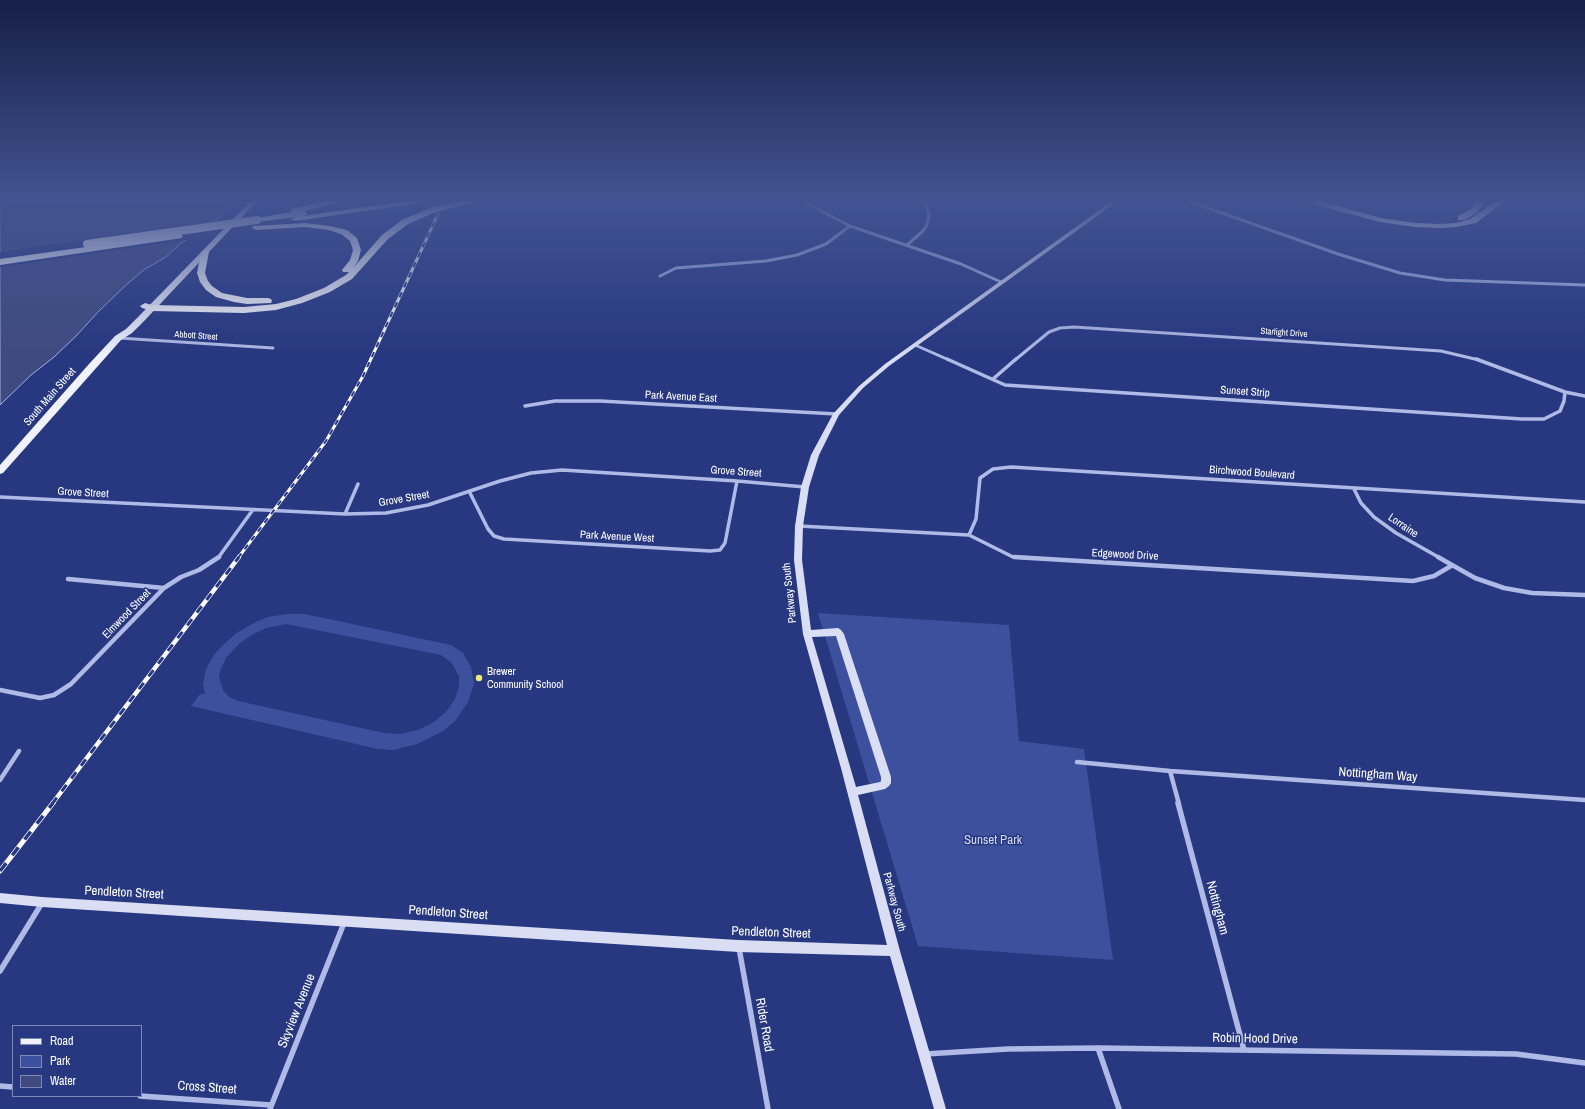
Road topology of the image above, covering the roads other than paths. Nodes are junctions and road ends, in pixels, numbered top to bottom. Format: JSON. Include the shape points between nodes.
{"nodes":[{"id":1,"x":205,"y":252,"type":"edge"},
{"id":2,"x":33,"y":253,"type":"edge"},
{"id":3,"x":64,"y":253,"type":"edge"},
{"id":4,"x":199,"y":253,"type":"edge"},
{"id":5,"x":204,"y":253,"type":"edge"},
{"id":6,"x":357,"y":253,"type":"edge"},
{"id":7,"x":371,"y":253,"type":"edge"},
{"id":8,"x":803,"y":253,"type":"edge"},
{"id":9,"x":929,"y":253,"type":"edge"},
{"id":10,"x":1043,"y":253,"type":"edge"},
{"id":11,"x":1334,"y":253,"type":"edge"},
{"id":12,"x":0,"y":257,"type":"edge"},
{"id":13,"x":0,"y":262,"type":"edge"},
{"id":14,"x":660,"y":276,"type":"dead end"},
{"id":15,"x":1002,"y":282,"type":"junction"},
{"id":16,"x":1585,"y":285,"type":"edge"},
{"id":17,"x":286,"y":299,"type":"junction"},
{"id":18,"x":150,"y":305,"type":"junction"},
{"id":19,"x":118,"y":338,"type":"junction"},
{"id":20,"x":915,"y":345,"type":"junction"},
{"id":21,"x":273,"y":348,"type":"dead end"},
{"id":22,"x":993,"y":379,"type":"junction"},
{"id":23,"x":1565,"y":392,"type":"junction"},
{"id":24,"x":1585,"y":396,"type":"edge"},
{"id":25,"x":525,"y":406,"type":"dead end"},
{"id":26,"x":836,"y":414,"type":"junction"},
{"id":27,"x":0,"y":471,"type":"edge"},
{"id":28,"x":737,"y":481,"type":"junction"},
{"id":29,"x":358,"y":484,"type":"dead end"},
{"id":30,"x":805,"y":487,"type":"junction"},
{"id":31,"x":1354,"y":489,"type":"junction"},
{"id":32,"x":469,"y":491,"type":"junction"},
{"id":33,"x":0,"y":497,"type":"edge"},
{"id":34,"x":1585,"y":502,"type":"edge"},
{"id":35,"x":252,"y":510,"type":"junction"},
{"id":36,"x":345,"y":514,"type":"junction"},
{"id":37,"x":799,"y":526,"type":"junction"},
{"id":38,"x":968,"y":535,"type":"junction"},
{"id":39,"x":1451,"y":566,"type":"junction"},
{"id":40,"x":68,"y":579,"type":"dead end"},
{"id":41,"x":164,"y":588,"type":"junction"},
{"id":42,"x":1585,"y":595,"type":"edge"},
{"id":43,"x":808,"y":634,"type":"junction"},
{"id":44,"x":0,"y":690,"type":"edge"},
{"id":45,"x":19,"y":751,"type":"dead end"},
{"id":46,"x":1077,"y":762,"type":"dead end"},
{"id":47,"x":1170,"y":771,"type":"junction"},
{"id":48,"x":0,"y":780,"type":"edge"},
{"id":49,"x":852,"y":792,"type":"junction"},
{"id":50,"x":1585,"y":800,"type":"edge"},
{"id":51,"x":0,"y":898,"type":"edge"},
{"id":52,"x":42,"y":902,"type":"junction"},
{"id":53,"x":344,"y":920,"type":"junction"},
{"id":54,"x":738,"y":946,"type":"junction"},
{"id":55,"x":894,"y":951,"type":"junction"},
{"id":56,"x":0,"y":971,"type":"edge"},
{"id":57,"x":1098,"y":1048,"type":"junction"},
{"id":58,"x":1244,"y":1050,"type":"junction"},
{"id":59,"x":925,"y":1054,"type":"junction"},
{"id":60,"x":1585,"y":1063,"type":"edge"},
{"id":61,"x":0,"y":1086,"type":"edge"},
{"id":62,"x":12,"y":1087,"type":"edge"},
{"id":63,"x":142,"y":1096,"type":"edge"},
{"id":64,"x":270,"y":1107,"type":"edge"},
{"id":65,"x":768,"y":1109,"type":"edge"},
{"id":66,"x":940,"y":1109,"type":"edge"},
{"id":67,"x":1119,"y":1109,"type":"edge"}],
"edges":[{"from":1,"to":17,"type":"highway","via":[[201,276],[205,284],[215,292],[228,298],[247,301]]},
{"from":2,"to":12,"type":"highway","bridge":true},
{"from":3,"to":13,"type":"highway"},
{"from":4,"to":18,"type":"main road","name":"South Main Street"},
{"from":5,"to":18,"type":"main road","name":"South Main Street"},
{"from":6,"to":17,"type":"highway","via":[[344,273],[320,287]]},
{"from":7,"to":18,"type":"highway","via":[[349,277],[333,287],[283,306],[252,310]]},
{"from":8,"to":14,"type":"street","via":[[766,261],[676,268]]},
{"from":9,"to":15,"type":"street"},
{"from":10,"to":15,"type":"main road","name":"Parkway South"},
{"from":11,"to":16,"type":"street","via":[[1400,273],[1445,280]]},
{"from":15,"to":20,"type":"main road","name":"Parkway South"},
{"from":17,"to":18,"type":"highway","via":[[248,305]]},
{"from":18,"to":19,"type":"main road","name":"South Main Street","via":[[129,331]]},
{"from":19,"to":21,"type":"street","name":"Abbott Street"},
{"from":19,"to":27,"type":"main road","name":"South Main Street"},
{"from":20,"to":22,"type":"street","name":"Sunset Strip"},
{"from":20,"to":26,"type":"main road","name":"Parkway South","via":[[861,387]]},
{"from":22,"to":23,"type":"street","name":"Sunset Strip","via":[[1005,385],[1522,419],[1544,419],[1560,411]]},
{"from":22,"to":23,"type":"street","name":"Starlight Drive","via":[[1050,332],[1074,327],[1441,351],[1475,359]]},
{"from":23,"to":24,"type":"street","name":"Starlight Drive"},
{"from":25,"to":26,"type":"street","name":"Park Avenue East","via":[[555,401],[600,401]]},
{"from":26,"to":30,"type":"main road","name":"Parkway South","via":[[815,455]]},
{"from":28,"to":30,"type":"street","name":"Grove Street"},
{"from":28,"to":32,"type":"street","name":"Grove Street","via":[[562,470],[531,473]]},
{"from":28,"to":32,"type":"street","name":"Park Avenue West","via":[[725,543],[720,550],[710,551],[504,539],[494,536],[488,529]]},
{"from":29,"to":36,"type":"street"},
{"from":30,"to":37,"type":"main road","name":"Parkway South"},
{"from":31,"to":34,"type":"street","name":"Birchwood Boulevard"},
{"from":31,"to":38,"type":"street","name":"Birchwood Boulevard","via":[[1011,467],[993,469],[980,478],[976,520]]},
{"from":31,"to":39,"type":"street","name":"Lorraine","via":[[1361,503],[1374,517]]},
{"from":32,"to":36,"type":"street","name":"Grove Street","via":[[428,505],[386,513]]},
{"from":33,"to":35,"type":"street","name":"Grove Street"},
{"from":35,"to":36,"type":"street","name":"Grove Street"},
{"from":35,"to":41,"type":"street","name":"Elmwood Street","via":[[218,558]]},
{"from":37,"to":38,"type":"street","name":"Edgewood Drive"},
{"from":37,"to":43,"type":"main road","name":"Parkway South","via":[[798,560]]},
{"from":38,"to":39,"type":"street","name":"Edgewood Drive","via":[[1013,557],[1413,581],[1434,576]]},
{"from":39,"to":42,"type":"street","name":"Lorraine","via":[[1504,588],[1532,593]]},
{"from":40,"to":41,"type":"street"},
{"from":41,"to":44,"type":"street","name":"Elmwood Street","via":[[71,684],[54,695],[40,698]]},
{"from":43,"to":49,"type":"main road","name":"Parkway South"},
{"from":43,"to":49,"type":"main road","via":[[838,632],[841,636],[886,777],[886,783],[882,786]]},
{"from":45,"to":48,"type":"street"},
{"from":46,"to":47,"type":"street","name":"Nottingham Way"},
{"from":47,"to":50,"type":"street","name":"Nottingham Way"},
{"from":47,"to":58,"type":"street","name":"Nottingham"},
{"from":49,"to":55,"type":"main road","name":"Parkway South"},
{"from":51,"to":52,"type":"main road","name":"Pendleton Street"},
{"from":52,"to":53,"type":"main road","name":"Pendleton Street"},
{"from":52,"to":56,"type":"street"},
{"from":53,"to":54,"type":"main road","name":"Pendleton Street"},
{"from":53,"to":64,"type":"street","name":"Skyview Avenue"},
{"from":54,"to":55,"type":"main road","name":"Pendleton Street"},
{"from":54,"to":65,"type":"street","name":"Rider Road"},
{"from":55,"to":59,"type":"main road","name":"Parkway South"},
{"from":57,"to":58,"type":"street","name":"Robin Hood Drive"},
{"from":57,"to":59,"type":"street","name":"Robin Hood Drive","via":[[1008,1049]]},
{"from":57,"to":67,"type":"street"},
{"from":58,"to":60,"type":"street","name":"Robin Hood Drive","via":[[1516,1054]]},
{"from":59,"to":66,"type":"main road","name":"Parkway South"},
{"from":61,"to":62,"type":"street"},
{"from":63,"to":64,"type":"street","name":"Cross Street"}]}
